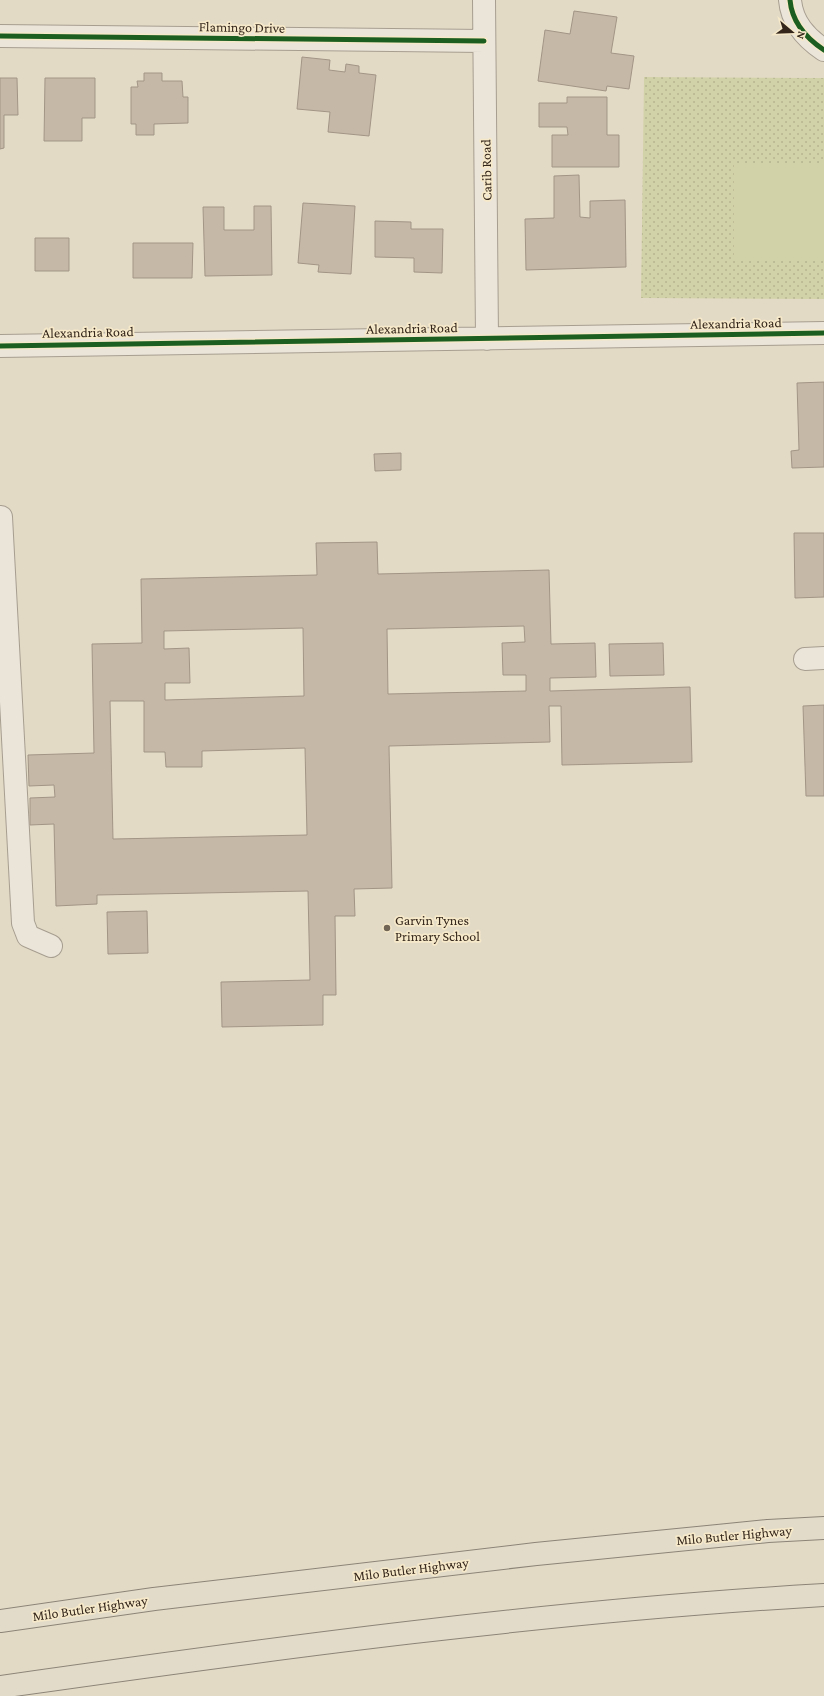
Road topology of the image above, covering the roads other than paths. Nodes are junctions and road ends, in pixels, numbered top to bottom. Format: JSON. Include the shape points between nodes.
{"nodes":[{"id":1,"x":484,"y":0,"type":"edge"},
{"id":2,"x":790,"y":0,"type":"edge"},
{"id":3,"x":0,"y":36,"type":"edge"},
{"id":4,"x":484,"y":41,"type":"junction"},
{"id":5,"x":824,"y":50,"type":"edge"},
{"id":6,"x":824,"y":333,"type":"edge"},
{"id":7,"x":487,"y":339,"type":"junction"},
{"id":8,"x":0,"y":346,"type":"edge"},
{"id":9,"x":1,"y":517,"type":"edge"},
{"id":10,"x":50,"y":946,"type":"dead end"},
{"id":11,"x":824,"y":1528,"type":"edge"},
{"id":12,"x":824,"y":1595,"type":"edge"},
{"id":13,"x":0,"y":1621,"type":"edge"},
{"id":14,"x":0,"y":1687,"type":"edge"}],
"edges":[{"from":1,"to":4,"type":"street","name":"Carib Road"},
{"from":2,"to":5,"type":"street","via":[[791,10],[800,30]]},
{"from":3,"to":4,"type":"street","name":"Flamingo Drive"},
{"from":4,"to":7,"type":"street","name":"Carib Road"},
{"from":6,"to":7,"type":"street","name":"Alexandria Road"},
{"from":7,"to":8,"type":"street","name":"Alexandria Road"},
{"from":9,"to":10,"type":"street","via":[[23,923],[28,936]]},
{"from":11,"to":13,"type":"main road","name":"Milo Butler Highway","via":[[768,1531],[536,1554],[154,1599]]},
{"from":12,"to":14,"type":"main road","via":[[438,1628]]}]}
